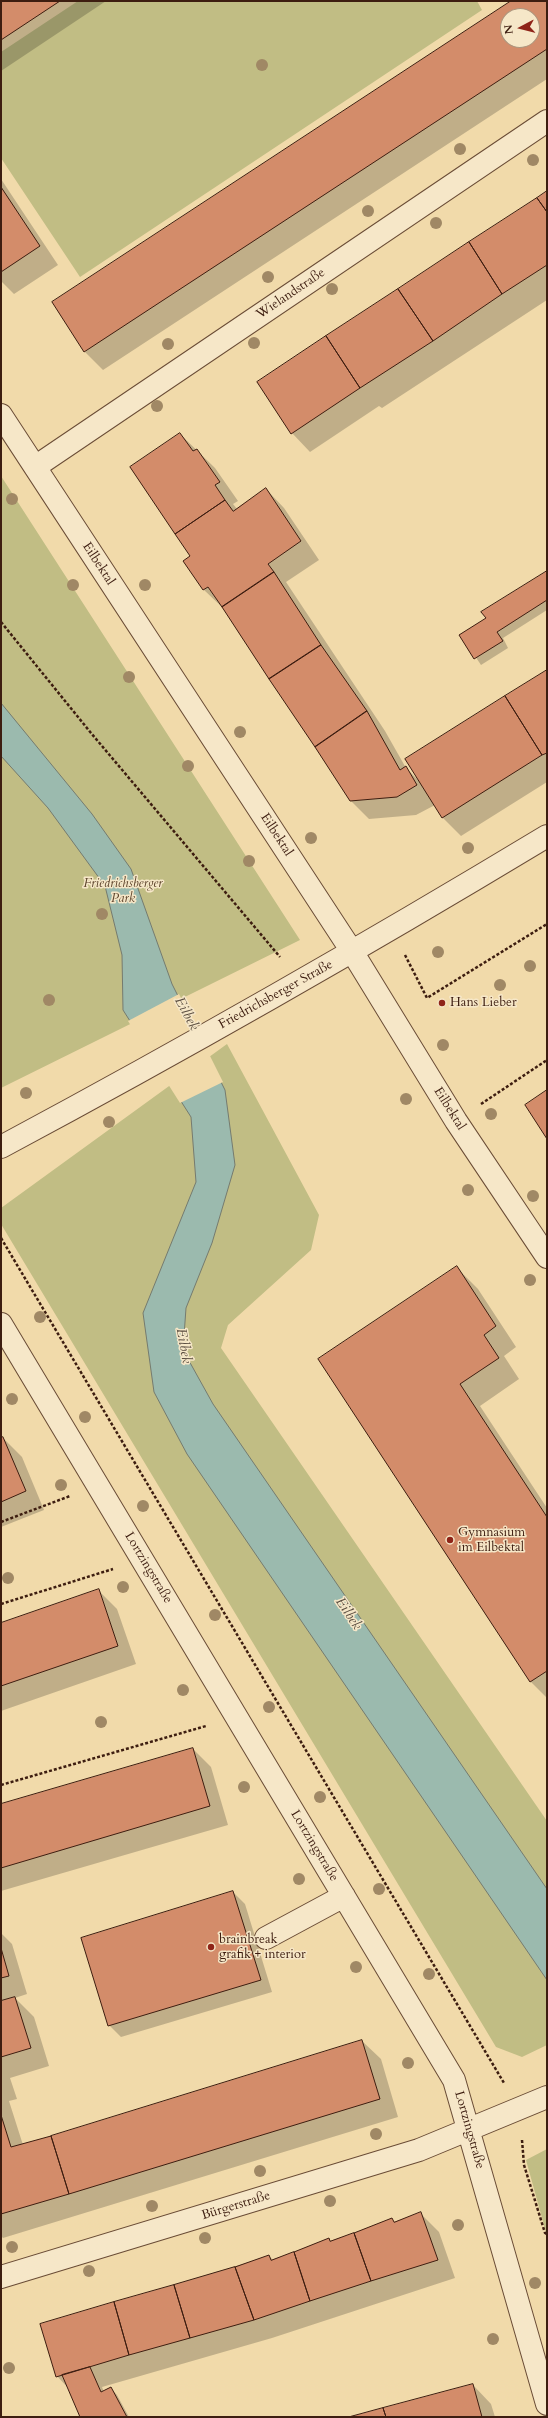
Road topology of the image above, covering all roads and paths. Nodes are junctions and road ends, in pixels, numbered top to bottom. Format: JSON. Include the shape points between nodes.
{"nodes":[{"id":1,"x":547,"y":121,"type":"edge"},
{"id":2,"x":1,"y":416,"type":"edge"},
{"id":3,"x":35,"y":467,"type":"junction"},
{"id":4,"x":1,"y":622,"type":"edge"},
{"id":5,"x":547,"y":836,"type":"edge"},
{"id":6,"x":547,"y":924,"type":"edge"},
{"id":7,"x":391,"y":930,"type":"junction"},
{"id":8,"x":353,"y":953,"type":"junction"},
{"id":9,"x":301,"y":982,"type":"junction"},
{"id":10,"x":547,"y":1060,"type":"edge"},
{"id":11,"x":456,"y":1121,"type":"junction"},
{"id":12,"x":1,"y":1147,"type":"edge"},
{"id":13,"x":1,"y":1238,"type":"edge"},
{"id":14,"x":547,"y":1257,"type":"edge"},
{"id":15,"x":1,"y":1324,"type":"edge"},
{"id":16,"x":98,"y":1486,"type":"junction"},
{"id":17,"x":1,"y":1522,"type":"edge"},
{"id":18,"x":142,"y":1559,"type":"junction"},
{"id":19,"x":1,"y":1604,"type":"edge"},
{"id":20,"x":237,"y":1718,"type":"junction"},
{"id":21,"x":1,"y":1785,"type":"edge"},
{"id":22,"x":344,"y":1896,"type":"junction"},
{"id":23,"x":266,"y":1938,"type":"dead end"},
{"id":24,"x":547,"y":2097,"type":"edge"},
{"id":25,"x":520,"y":2108,"type":"junction"},
{"id":26,"x":470,"y":2130,"type":"junction"},
{"id":27,"x":547,"y":2234,"type":"edge"},
{"id":28,"x":1,"y":2278,"type":"edge"},
{"id":29,"x":547,"y":2404,"type":"edge"}],
"edges":[{"from":1,"to":3,"type":"street","name":"Wielandstraße"},
{"from":2,"to":3,"type":"street","name":"Eilbektal"},
{"from":3,"to":8,"type":"street","name":"Eilbektal"},
{"from":4,"to":9,"type":"path"},
{"from":5,"to":7,"type":"street","name":"Friedrichsberger Straße"},
{"from":6,"to":7,"type":"path","via":[[427,998]]},
{"from":7,"to":8,"type":"street","name":"Friedrichsberger Straße"},
{"from":8,"to":9,"type":"street","name":"Friedrichsberger Straße"},
{"from":8,"to":11,"type":"street","name":"Eilbektal"},
{"from":9,"to":12,"type":"street","name":"Friedrichsberger Straße","via":[[138,1074]]},
{"from":10,"to":11,"type":"path"},
{"from":11,"to":14,"type":"street","name":"Eilbektal"},
{"from":13,"to":25,"type":"path"},
{"from":15,"to":16,"type":"street","name":"Lortzingstraße"},
{"from":16,"to":17,"type":"path"},
{"from":16,"to":18,"type":"street","name":"Lortzingstraße"},
{"from":18,"to":19,"type":"path"},
{"from":18,"to":20,"type":"street","name":"Lortzingstraße"},
{"from":20,"to":21,"type":"path"},
{"from":20,"to":22,"type":"street","name":"Lortzingstraße"},
{"from":22,"to":23,"type":"street"},
{"from":22,"to":26,"type":"street","name":"Lortzingstraße","via":[[454,2080]]},
{"from":24,"to":25,"type":"street","name":"Bürgerstraße"},
{"from":25,"to":26,"type":"street","name":"Bürgerstraße"},
{"from":25,"to":27,"type":"path","via":[[524,2165]]},
{"from":26,"to":28,"type":"street","name":"Bürgerstraße","via":[[419,2150]]},
{"from":26,"to":29,"type":"street","name":"Lortzingstraße"}]}
